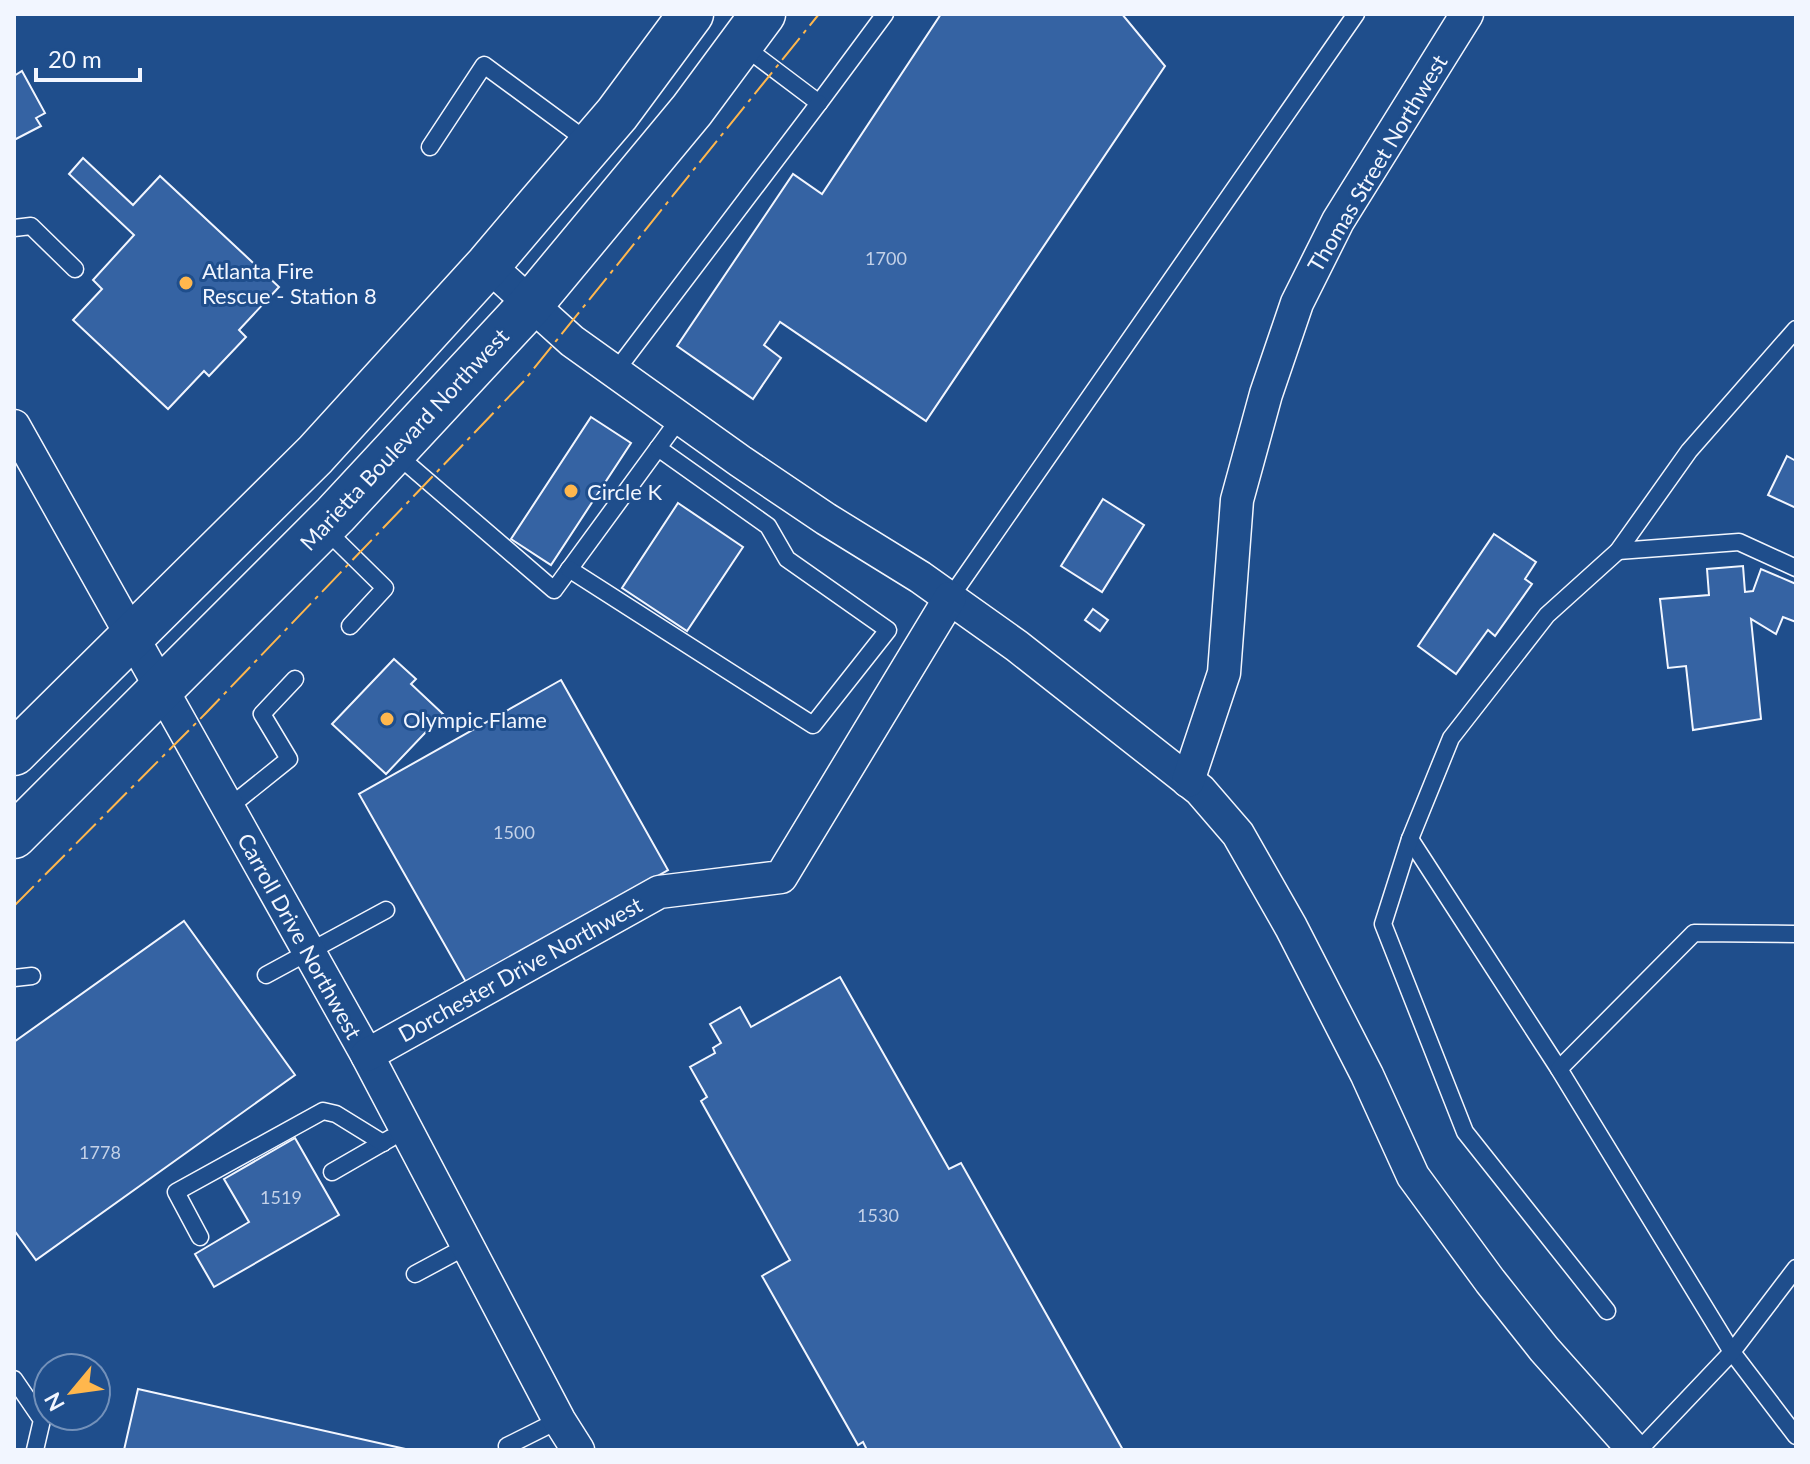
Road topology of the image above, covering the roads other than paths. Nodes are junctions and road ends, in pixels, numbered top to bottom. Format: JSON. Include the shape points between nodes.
{"nodes":[{"id":1,"x":691,"y":14,"type":"edge"},
{"id":2,"x":885,"y":14,"type":"edge"},
{"id":3,"x":1356,"y":14,"type":"edge"},
{"id":4,"x":1467,"y":14,"type":"edge"},
{"id":5,"x":752,"y":29,"type":"edge"},
{"id":6,"x":819,"y":103,"type":"junction"},
{"id":7,"x":591,"y":144,"type":"junction"},
{"id":8,"x":430,"y":147,"type":"dead end"},
{"id":9,"x":14,"y":228,"type":"edge"},
{"id":10,"x":488,"y":265,"type":"junction"},
{"id":11,"x":75,"y":269,"type":"dead end"},
{"id":12,"x":531,"y":304,"type":"junction"},
{"id":13,"x":1796,"y":329,"type":"edge"},
{"id":14,"x":615,"y":372,"type":"junction"},
{"id":15,"x":680,"y":418,"type":"junction"},
{"id":16,"x":14,"y":426,"type":"edge"},
{"id":17,"x":658,"y":448,"type":"junction"},
{"id":18,"x":394,"y":452,"type":"junction"},
{"id":19,"x":323,"y":527,"type":"junction"},
{"id":20,"x":1618,"y":551,"type":"junction"},
{"id":21,"x":1796,"y":568,"type":"edge"},
{"id":22,"x":569,"y":569,"type":"junction"},
{"id":23,"x":950,"y":598,"type":"junction"},
{"id":24,"x":350,"y":626,"type":"dead end"},
{"id":25,"x":133,"y":637,"type":"junction"},
{"id":26,"x":295,"y":679,"type":"dead end"},
{"id":27,"x":162,"y":690,"type":"junction"},
{"id":28,"x":14,"y":753,"type":"edge"},
{"id":29,"x":1188,"y":781,"type":"junction"},
{"id":30,"x":228,"y":808,"type":"junction"},
{"id":31,"x":14,"y":836,"type":"edge"},
{"id":32,"x":1410,"y":839,"type":"junction"},
{"id":33,"x":386,"y":910,"type":"dead end"},
{"id":34,"x":1796,"y":934,"type":"edge"},
{"id":35,"x":309,"y":951,"type":"junction"},
{"id":36,"x":266,"y":975,"type":"dead end"},
{"id":37,"x":32,"y":976,"type":"dead end"},
{"id":38,"x":14,"y":978,"type":"edge"},
{"id":39,"x":367,"y":1055,"type":"junction"},
{"id":40,"x":1559,"y":1069,"type":"junction"},
{"id":41,"x":395,"y":1136,"type":"junction"},
{"id":42,"x":332,"y":1172,"type":"dead end"},
{"id":43,"x":200,"y":1237,"type":"dead end"},
{"id":44,"x":467,"y":1246,"type":"junction"},
{"id":45,"x":1796,"y":1268,"type":"edge"},
{"id":46,"x":415,"y":1274,"type":"dead end"},
{"id":47,"x":1607,"y":1311,"type":"dead end"},
{"id":48,"x":1732,"y":1352,"type":"junction"},
{"id":49,"x":14,"y":1379,"type":"edge"},
{"id":50,"x":559,"y":1420,"type":"junction"},
{"id":51,"x":1796,"y":1436,"type":"edge"},
{"id":52,"x":507,"y":1446,"type":"dead end"},
{"id":53,"x":35,"y":1450,"type":"edge"},
{"id":54,"x":578,"y":1450,"type":"edge"},
{"id":55,"x":1636,"y":1450,"type":"edge"}],
"edges":[{"from":1,"to":7,"type":"main road"},
{"from":2,"to":6,"type":"lane"},
{"from":3,"to":23,"type":"lane"},
{"from":4,"to":29,"type":"street","name":"Thomas Street Northwest","via":[[1338,221],[1297,303],[1237,500],[1224,673]]},
{"from":5,"to":6,"type":"lane"},
{"from":5,"to":12,"type":"main road","name":"Marietta Boulevard Northwest"},
{"from":6,"to":14,"type":"lane"},
{"from":7,"to":8,"type":"lane","via":[[484,65]]},
{"from":7,"to":10,"type":"main road"},
{"from":9,"to":11,"type":"lane","via":[[31,226]]},
{"from":10,"to":12,"type":"street"},
{"from":10,"to":25,"type":"main road","via":[[315,455]]},
{"from":12,"to":14,"type":"street"},
{"from":12,"to":18,"type":"main road","name":"Marietta Boulevard Northwest"},
{"from":13,"to":20,"type":"lane","via":[[1689,451]]},
{"from":14,"to":15,"type":"street"},
{"from":15,"to":17,"type":"lane"},
{"from":15,"to":23,"type":"street"},
{"from":16,"to":25,"type":"street","name":"Carroll Drive Northwest"},
{"from":17,"to":22,"type":"lane"},
{"from":17,"to":22,"type":"lane","via":[[768,526],[787,559],[888,630],[813,725]]},
{"from":18,"to":19,"type":"main road","name":"Marietta Boulevard Northwest"},
{"from":18,"to":22,"type":"lane","via":[[554,590]]},
{"from":19,"to":24,"type":"lane","via":[[385,588]]},
{"from":19,"to":27,"type":"main road","name":"Marietta Boulevard Northwest"},
{"from":20,"to":21,"type":"lane","via":[[1739,542]]},
{"from":20,"to":32,"type":"lane","via":[[1547,615],[1451,738]]},
{"from":23,"to":29,"type":"street"},
{"from":23,"to":39,"type":"street","name":"Dorchester Drive Northwest","via":[[781,877],[659,892]]},
{"from":25,"to":27,"type":"street","name":"Carroll Drive Northwest"},
{"from":25,"to":28,"type":"main road"},
{"from":26,"to":30,"type":"lane","via":[[262,714],[289,759]]},
{"from":27,"to":30,"type":"street","name":"Carroll Drive Northwest"},
{"from":27,"to":31,"type":"main road","name":"Marietta Boulevard Northwest"},
{"from":29,"to":55,"type":"street","via":[[1238,834],[1261,874],[1367,1075],[1413,1176],[1544,1349]]},
{"from":30,"to":35,"type":"street","name":"Carroll Drive Northwest"},
{"from":32,"to":40,"type":"lane"},
{"from":32,"to":47,"type":"lane","via":[[1383,924],[1465,1132]]},
{"from":33,"to":35,"type":"lane"},
{"from":34,"to":40,"type":"lane","via":[[1694,933]]},
{"from":35,"to":36,"type":"lane"},
{"from":35,"to":39,"type":"street","name":"Carroll Drive Northwest"},
{"from":37,"to":38,"type":"lane"},
{"from":39,"to":41,"type":"street","name":"Carroll Drive Northwest"},
{"from":40,"to":48,"type":"lane"},
{"from":41,"to":42,"type":"lane"},
{"from":41,"to":43,"type":"lane","via":[[323,1111],[176,1192]]},
{"from":41,"to":44,"type":"street","name":"Carroll Drive Northwest"},
{"from":44,"to":46,"type":"lane"},
{"from":44,"to":50,"type":"street","name":"Carroll Drive Northwest"},
{"from":45,"to":48,"type":"lane"},
{"from":48,"to":51,"type":"lane"},
{"from":48,"to":55,"type":"lane"},
{"from":49,"to":53,"type":"lane","via":[[42,1420]]},
{"from":50,"to":52,"type":"lane"},
{"from":50,"to":54,"type":"street","name":"Carroll Drive Northwest"}]}
